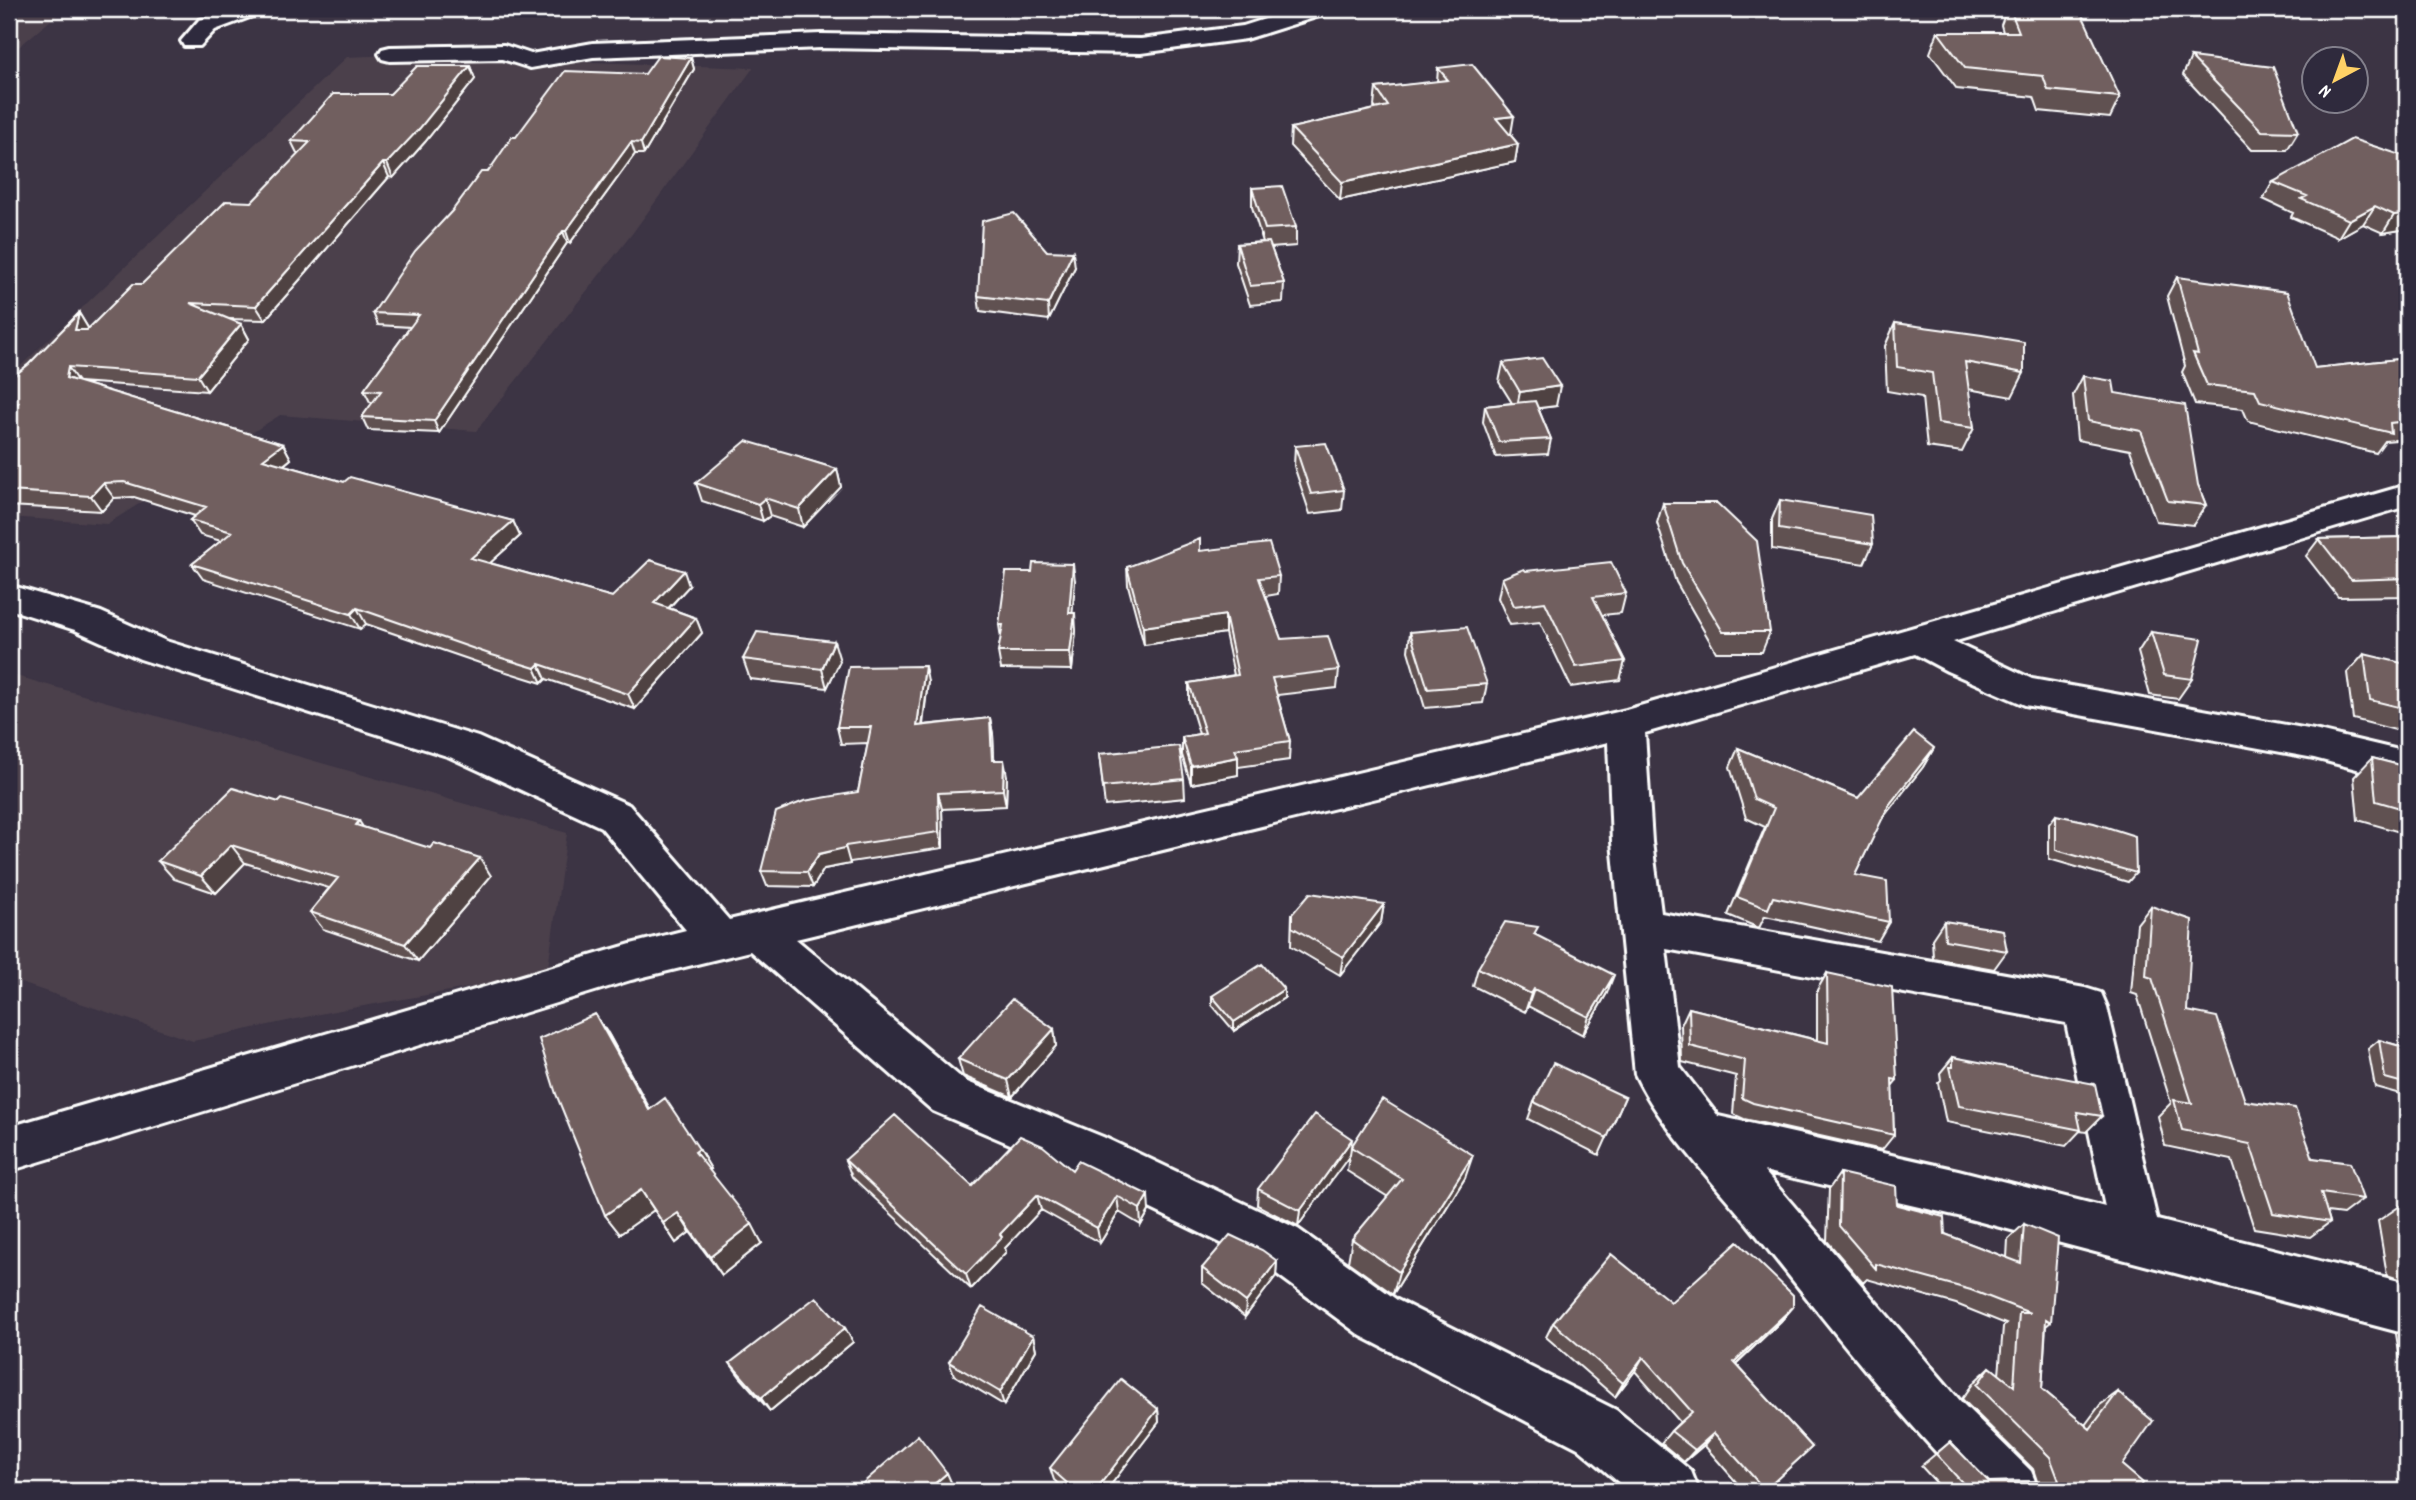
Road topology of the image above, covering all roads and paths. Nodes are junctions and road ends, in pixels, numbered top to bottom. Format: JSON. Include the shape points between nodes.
{"nodes":[{"id":1,"x":250,"y":9,"type":"edge"},
{"id":2,"x":1318,"y":9,"type":"edge"},
{"id":3,"x":192,"y":41,"type":"dead end"},
{"id":4,"x":390,"y":54,"type":"dead end"},
{"id":5,"x":2407,"y":495,"type":"edge"},
{"id":6,"x":9,"y":597,"type":"edge"},
{"id":7,"x":1919,"y":640,"type":"junction"},
{"id":8,"x":1626,"y":724,"type":"junction"},
{"id":9,"x":2407,"y":767,"type":"edge"},
{"id":10,"x":1642,"y":927,"type":"junction"},
{"id":11,"x":738,"y":935,"type":"junction"},
{"id":12,"x":1703,"y":1135,"type":"junction"},
{"id":13,"x":9,"y":1149,"type":"edge"},
{"id":14,"x":2136,"y":1238,"type":"junction"},
{"id":15,"x":2407,"y":1308,"type":"edge"},
{"id":16,"x":1671,"y":1491,"type":"edge"},
{"id":17,"x":2011,"y":1491,"type":"edge"}],
"edges":[{"from":1,"to":3,"type":"street","via":[[207,25]]},
{"from":2,"to":4,"type":"street","via":[[1246,32],[1141,46],[821,41],[593,50],[530,61],[504,52]]},
{"from":5,"to":7,"type":"street"},
{"from":6,"to":11,"type":"street","via":[[88,621],[153,650],[464,747],[615,816]]},
{"from":7,"to":8,"type":"street"},
{"from":7,"to":9,"type":"street","via":[[2025,691],[2314,744]]},
{"from":8,"to":10,"type":"street"},
{"from":8,"to":11,"type":"street"},
{"from":10,"to":12,"type":"street","via":[[1658,1074]]},
{"from":10,"to":14,"type":"street","via":[[2085,1007]]},
{"from":11,"to":13,"type":"street","via":[[618,966]]},
{"from":11,"to":16,"type":"street","via":[[948,1096],[1086,1153],[1280,1246],[1379,1318],[1597,1429]]},
{"from":12,"to":14,"type":"street"},
{"from":12,"to":17,"type":"street","via":[[1943,1422]]},
{"from":14,"to":15,"type":"street"}]}
